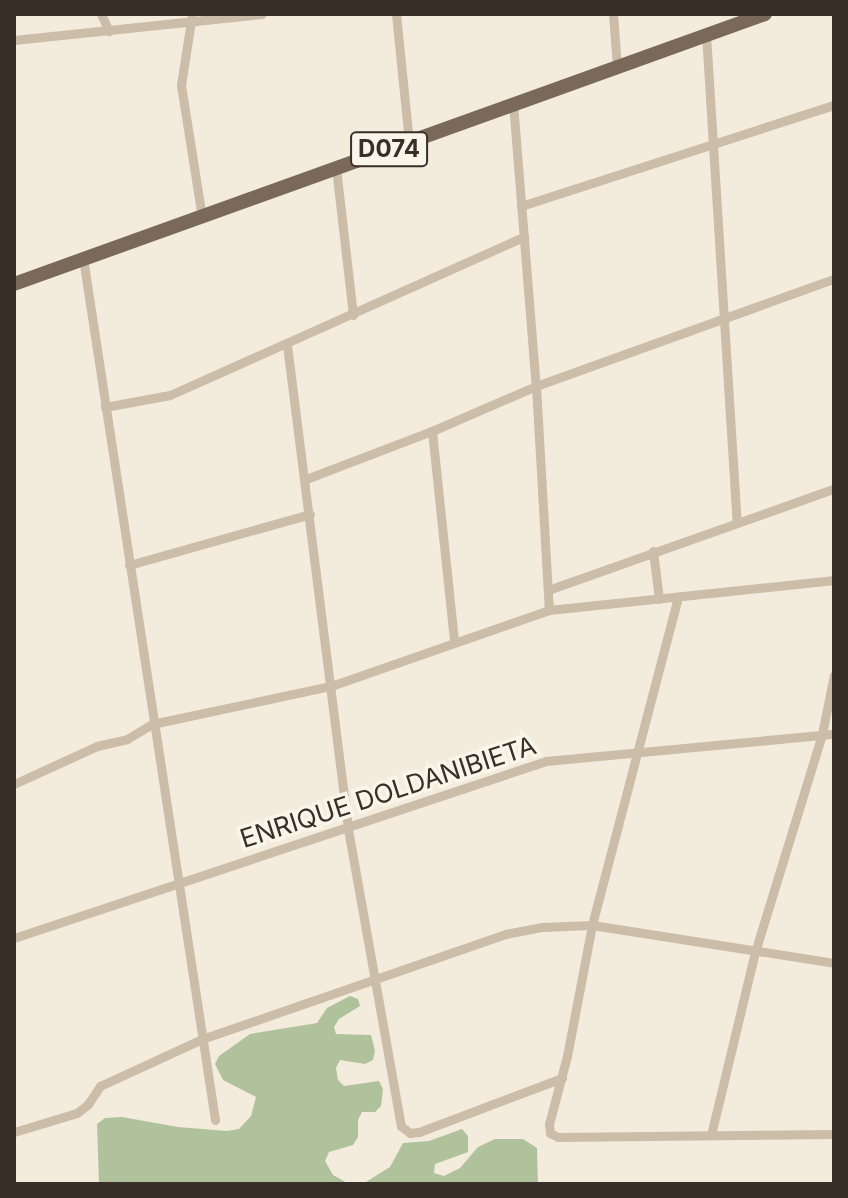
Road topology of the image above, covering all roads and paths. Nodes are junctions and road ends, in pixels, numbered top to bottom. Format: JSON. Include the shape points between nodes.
{"nodes":[{"id":1,"x":101,"y":14,"type":"edge"},
{"id":2,"x":262,"y":14,"type":"edge"},
{"id":3,"x":396,"y":14,"type":"edge"},
{"id":4,"x":613,"y":14,"type":"edge"},
{"id":5,"x":765,"y":14,"type":"edge"},
{"id":6,"x":191,"y":19,"type":"edge"},
{"id":7,"x":109,"y":31,"type":"junction"},
{"id":8,"x":706,"y":34,"type":"junction"},
{"id":9,"x":14,"y":40,"type":"edge"},
{"id":10,"x":617,"y":66,"type":"junction"},
{"id":11,"x":513,"y":103,"type":"junction"},
{"id":12,"x":834,"y":105,"type":"edge"},
{"id":13,"x":409,"y":141,"type":"junction"},
{"id":14,"x":713,"y":142,"type":"junction"},
{"id":15,"x":336,"y":168,"type":"junction"},
{"id":16,"x":521,"y":206,"type":"junction"},
{"id":17,"x":202,"y":218,"type":"junction"},
{"id":18,"x":524,"y":237,"type":"junction"},
{"id":19,"x":83,"y":258,"type":"junction"},
{"id":20,"x":834,"y":279,"type":"edge"},
{"id":21,"x":14,"y":284,"type":"edge"},
{"id":22,"x":353,"y":315,"type":"junction"},
{"id":23,"x":725,"y":316,"type":"junction"},
{"id":24,"x":287,"y":345,"type":"junction"},
{"id":25,"x":536,"y":386,"type":"junction"},
{"id":26,"x":105,"y":407,"type":"junction"},
{"id":27,"x":432,"y":431,"type":"junction"},
{"id":28,"x":306,"y":479,"type":"junction"},
{"id":29,"x":834,"y":489,"type":"edge"},
{"id":30,"x":310,"y":514,"type":"junction"},
{"id":31,"x":737,"y":520,"type":"junction"},
{"id":32,"x":653,"y":551,"type":"junction"},
{"id":33,"x":129,"y":565,"type":"junction"},
{"id":34,"x":834,"y":580,"type":"edge"},
{"id":35,"x":548,"y":590,"type":"junction"},
{"id":36,"x":678,"y":597,"type":"junction"},
{"id":37,"x":659,"y":599,"type":"junction"},
{"id":38,"x":549,"y":610,"type":"junction"},
{"id":39,"x":454,"y":642,"type":"junction"},
{"id":40,"x":834,"y":675,"type":"edge"},
{"id":41,"x":331,"y":686,"type":"junction"},
{"id":42,"x":152,"y":724,"type":"junction"},
{"id":43,"x":822,"y":734,"type":"junction"},
{"id":44,"x":834,"y":734,"type":"edge"},
{"id":45,"x":635,"y":753,"type":"junction"},
{"id":46,"x":14,"y":784,"type":"edge"},
{"id":47,"x":348,"y":829,"type":"junction"},
{"id":48,"x":177,"y":885,"type":"junction"},
{"id":49,"x":592,"y":925,"type":"junction"},
{"id":50,"x":14,"y":938,"type":"edge"},
{"id":51,"x":755,"y":952,"type":"junction"},
{"id":52,"x":834,"y":963,"type":"edge"},
{"id":53,"x":375,"y":981,"type":"junction"},
{"id":54,"x":202,"y":1039,"type":"junction"},
{"id":55,"x":562,"y":1078,"type":"junction"},
{"id":56,"x":215,"y":1120,"type":"dead end"},
{"id":57,"x":14,"y":1132,"type":"edge"},
{"id":58,"x":834,"y":1134,"type":"edge"},
{"id":59,"x":711,"y":1135,"type":"junction"}],
"edges":[{"from":1,"to":7,"type":"street"},
{"from":2,"to":6,"type":"street"},
{"from":3,"to":13,"type":"street"},
{"from":4,"to":10,"type":"street"},
{"from":5,"to":8,"type":"main road","number":"D074"},
{"from":6,"to":7,"type":"street"},
{"from":6,"to":17,"type":"street","via":[[181,85]]},
{"from":7,"to":9,"type":"street"},
{"from":8,"to":10,"type":"main road","number":"D074"},
{"from":8,"to":14,"type":"street"},
{"from":10,"to":11,"type":"main road","number":"D074"},
{"from":11,"to":13,"type":"main road","number":"D074"},
{"from":11,"to":16,"type":"street"},
{"from":12,"to":14,"type":"street"},
{"from":13,"to":15,"type":"main road","number":"D074"},
{"from":14,"to":16,"type":"street"},
{"from":14,"to":23,"type":"street"},
{"from":15,"to":17,"type":"main road","number":"D074"},
{"from":15,"to":22,"type":"street"},
{"from":16,"to":18,"type":"street"},
{"from":17,"to":19,"type":"main road","number":"D074"},
{"from":18,"to":22,"type":"street"},
{"from":18,"to":25,"type":"street"},
{"from":19,"to":21,"type":"main road","number":"D074"},
{"from":19,"to":26,"type":"street"},
{"from":20,"to":23,"type":"street"},
{"from":22,"to":24,"type":"street"},
{"from":23,"to":25,"type":"street"},
{"from":23,"to":31,"type":"street"},
{"from":24,"to":26,"type":"street","via":[[170,395]]},
{"from":24,"to":28,"type":"street"},
{"from":25,"to":27,"type":"street"},
{"from":25,"to":35,"type":"street"},
{"from":26,"to":33,"type":"street"},
{"from":27,"to":28,"type":"street"},
{"from":27,"to":39,"type":"street"},
{"from":28,"to":30,"type":"street"},
{"from":29,"to":31,"type":"street"},
{"from":30,"to":33,"type":"street"},
{"from":30,"to":41,"type":"street"},
{"from":31,"to":32,"type":"street"},
{"from":32,"to":35,"type":"street"},
{"from":32,"to":37,"type":"street"},
{"from":33,"to":42,"type":"street"},
{"from":34,"to":36,"type":"street"},
{"from":35,"to":38,"type":"street"},
{"from":36,"to":37,"type":"street"},
{"from":36,"to":45,"type":"street"},
{"from":37,"to":38,"type":"street"},
{"from":38,"to":39,"type":"street"},
{"from":39,"to":41,"type":"street"},
{"from":40,"to":43,"type":"street"},
{"from":41,"to":42,"type":"street"},
{"from":41,"to":47,"type":"street"},
{"from":42,"to":46,"type":"street"},
{"from":42,"to":48,"type":"street"},
{"from":43,"to":44,"type":"street","name":"ENRIQUE DOLDANIBIETA"},
{"from":43,"to":45,"type":"street","name":"ENRIQUE DOLDANIBIETA"},
{"from":43,"to":51,"type":"street"},
{"from":45,"to":47,"type":"street","name":"ENRIQUE DOLDANIBIETA","via":[[515,769]]},
{"from":45,"to":49,"type":"street"},
{"from":47,"to":48,"type":"street","name":"ENRIQUE DOLDANIBIETA"},
{"from":47,"to":53,"type":"street"},
{"from":48,"to":50,"type":"street","name":"ENRIQUE DOLDANIBIETA"},
{"from":48,"to":54,"type":"street"},
{"from":49,"to":51,"type":"street"},
{"from":49,"to":53,"type":"street","via":[[506,934]]},
{"from":49,"to":55,"type":"street"},
{"from":51,"to":52,"type":"street"},
{"from":51,"to":59,"type":"street"},
{"from":53,"to":54,"type":"street"},
{"from":53,"to":55,"type":"street","via":[[401,1126],[410,1133]]},
{"from":54,"to":56,"type":"street"},
{"from":54,"to":57,"type":"street","via":[[100,1086],[77,1113]]},
{"from":55,"to":59,"type":"street","via":[[549,1124],[550,1133],[558,1137]]},
{"from":58,"to":59,"type":"street"}]}
